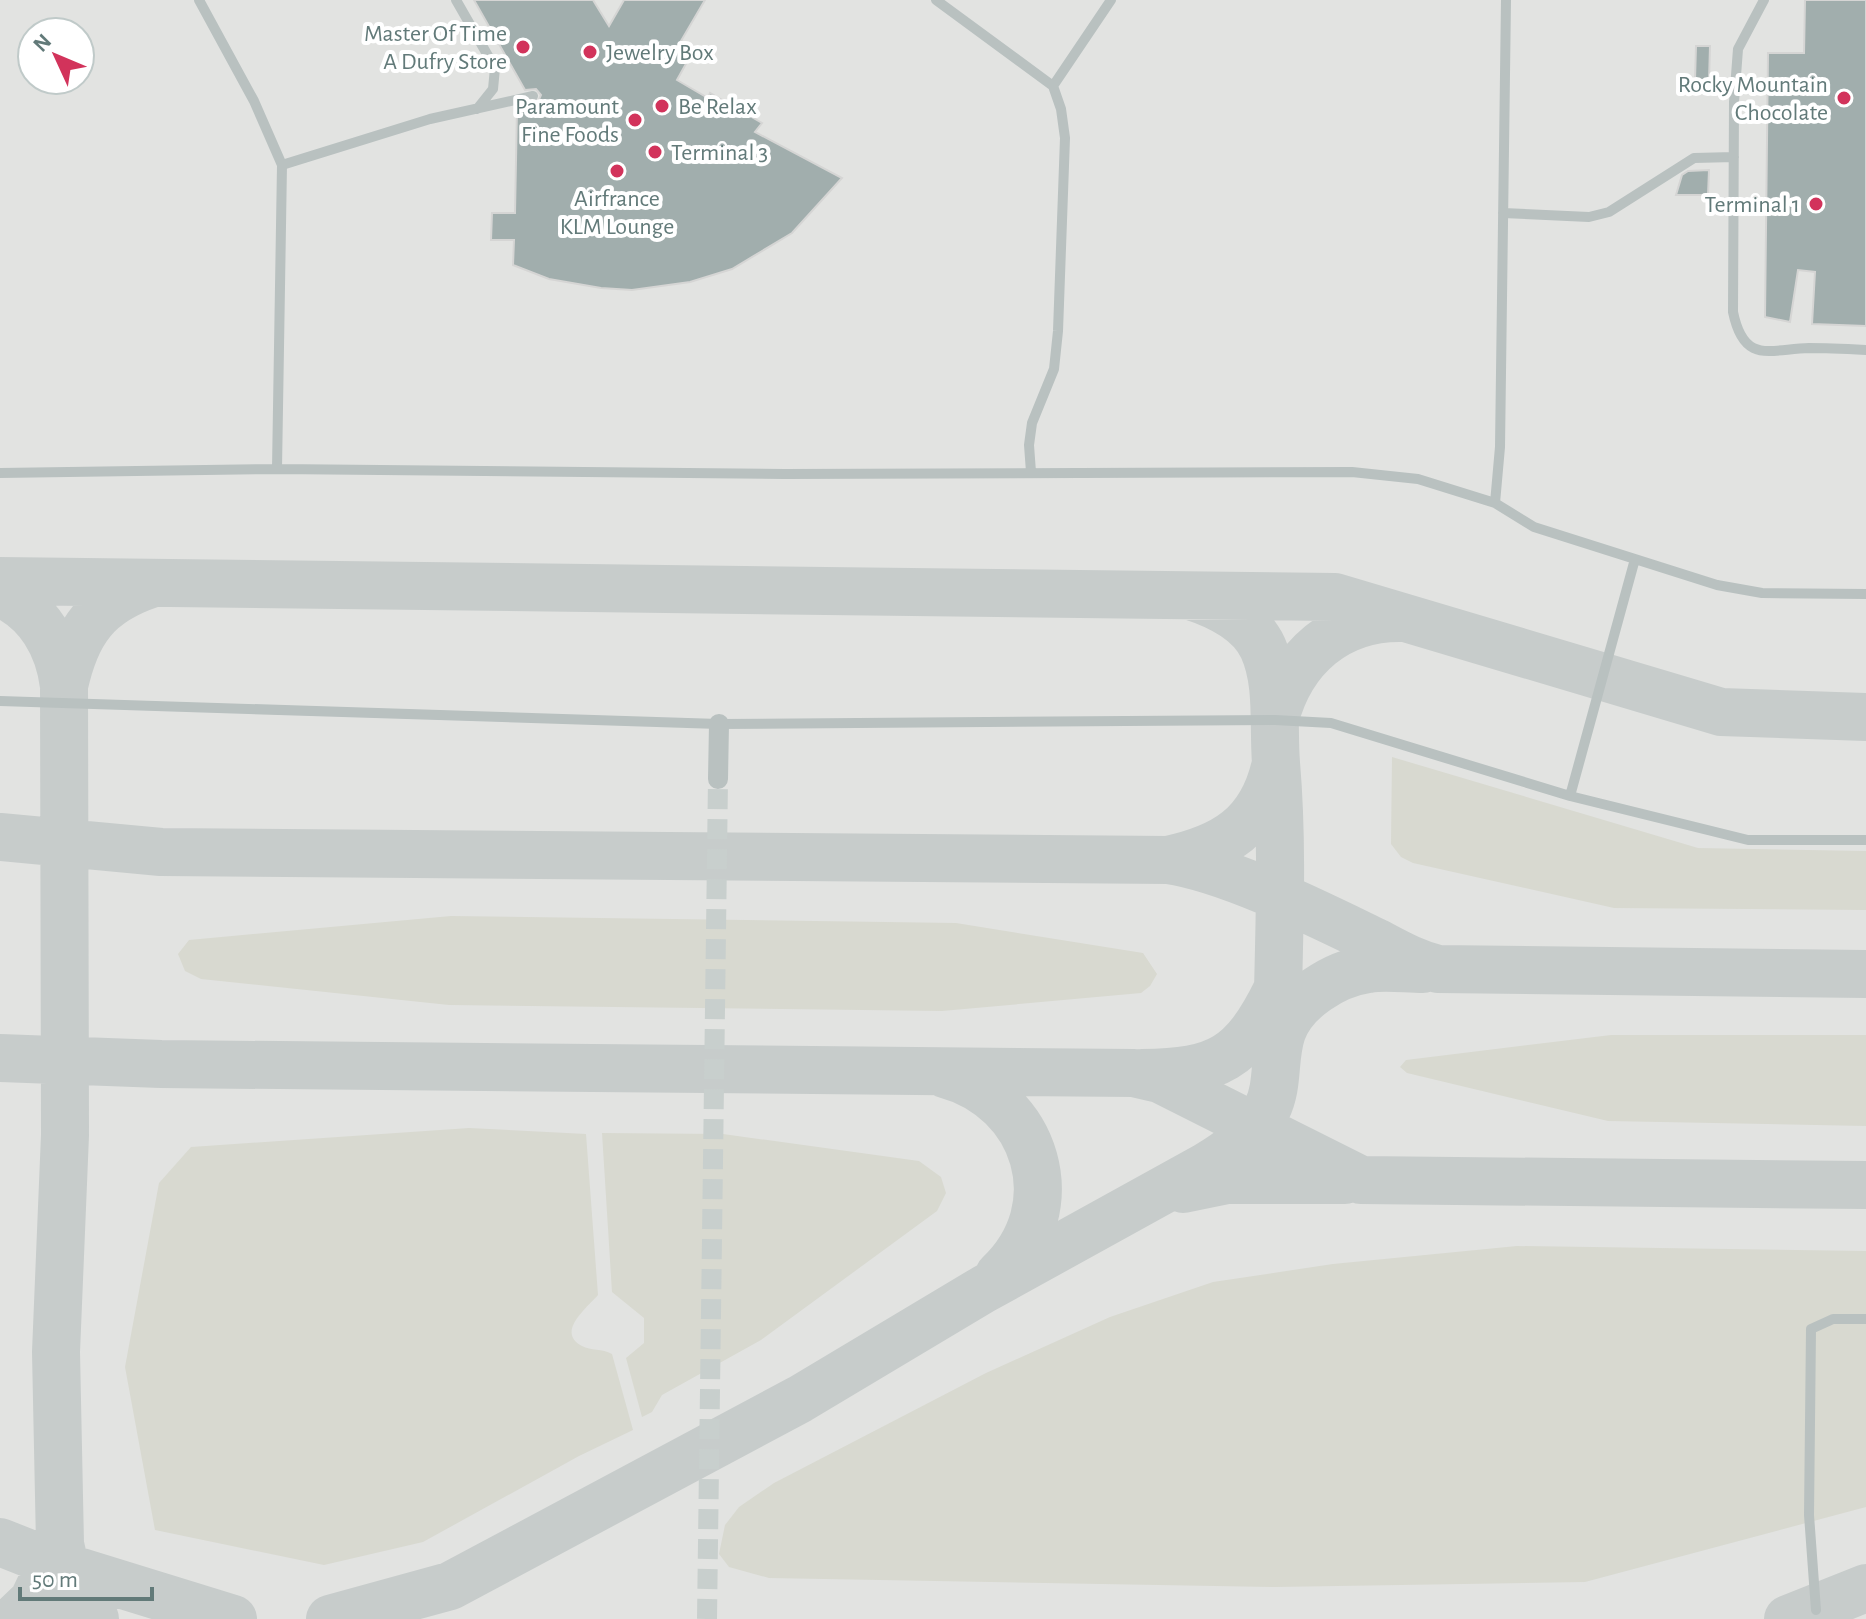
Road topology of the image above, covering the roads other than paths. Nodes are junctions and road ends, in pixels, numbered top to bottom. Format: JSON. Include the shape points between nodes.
{"nodes":[{"id":1,"x":199,"y":0,"type":"edge"},
{"id":2,"x":456,"y":0,"type":"edge"},
{"id":3,"x":936,"y":0,"type":"edge"},
{"id":4,"x":1111,"y":0,"type":"edge"},
{"id":5,"x":1506,"y":0,"type":"edge"},
{"id":6,"x":1764,"y":0,"type":"edge"},
{"id":7,"x":1053,"y":86,"type":"junction"},
{"id":8,"x":533,"y":96,"type":"dead end"},
{"id":9,"x":477,"y":109,"type":"junction"},
{"id":10,"x":1734,"y":157,"type":"junction"},
{"id":11,"x":282,"y":165,"type":"junction"},
{"id":12,"x":1503,"y":213,"type":"junction"},
{"id":13,"x":1866,"y":350,"type":"edge"},
{"id":14,"x":277,"y":469,"type":"junction"},
{"id":15,"x":1031,"y":472,"type":"junction"},
{"id":16,"x":0,"y":473,"type":"edge"},
{"id":17,"x":1495,"y":503,"type":"junction"},
{"id":18,"x":1635,"y":559,"type":"junction"},
{"id":19,"x":1866,"y":594,"type":"edge"},
{"id":20,"x":0,"y":701,"type":"edge"},
{"id":21,"x":719,"y":724,"type":"junction"},
{"id":22,"x":718,"y":779,"type":"tunnel mouth"},
{"id":23,"x":1570,"y":796,"type":"junction"},
{"id":24,"x":1866,"y":840,"type":"edge"},
{"id":25,"x":1866,"y":1319,"type":"edge"},
{"id":26,"x":1816,"y":1610,"type":"dead end"}],
"edges":[{"from":1,"to":11,"type":"lane"},
{"from":2,"to":9,"type":"lane","via":[[495,68],[493,89]]},
{"from":3,"to":7,"type":"lane"},
{"from":4,"to":7,"type":"lane"},
{"from":5,"to":12,"type":"lane"},
{"from":6,"to":10,"type":"lane","via":[[1738,49]]},
{"from":7,"to":15,"type":"lane","via":[[1065,138],[1058,331],[1054,369],[1032,423]]},
{"from":8,"to":9,"type":"lane"},
{"from":9,"to":11,"type":"lane"},
{"from":10,"to":12,"type":"lane","via":[[1694,158],[1609,212],[1589,217]]},
{"from":10,"to":13,"type":"lane","via":[[1733,312],[1744,341],[1767,353]]},
{"from":11,"to":14,"type":"lane"},
{"from":12,"to":17,"type":"lane"},
{"from":14,"to":15,"type":"lane"},
{"from":14,"to":16,"type":"lane"},
{"from":15,"to":17,"type":"lane","via":[[1352,472],[1418,479]]},
{"from":17,"to":18,"type":"lane","via":[[1534,527]]},
{"from":18,"to":19,"type":"lane","via":[[1762,593]]},
{"from":18,"to":23,"type":"lane"},
{"from":20,"to":21,"type":"lane"},
{"from":21,"to":22,"type":"street"},
{"from":21,"to":23,"type":"lane","via":[[1331,723]]},
{"from":23,"to":24,"type":"lane","via":[[1748,840]]},
{"from":25,"to":26,"type":"lane","via":[[1833,1319],[1811,1329],[1809,1515]]}]}
